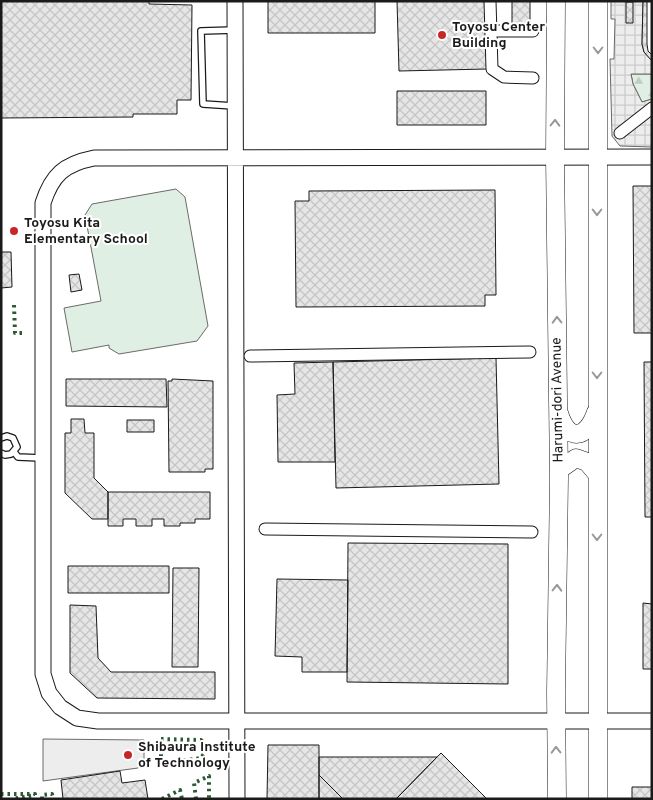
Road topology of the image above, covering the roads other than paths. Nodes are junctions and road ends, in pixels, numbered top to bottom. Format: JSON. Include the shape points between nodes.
{"nodes":[{"id":1,"x":235,"y":1,"type":"edge"},
{"id":2,"x":490,"y":1,"type":"edge"},
{"id":3,"x":556,"y":1,"type":"edge"},
{"id":4,"x":598,"y":1,"type":"edge"},
{"id":5,"x":235,"y":30,"type":"junction"},
{"id":6,"x":491,"y":31,"type":"junction"},
{"id":7,"x":533,"y":31,"type":"dead end"},
{"id":8,"x":533,"y":78,"type":"dead end"},
{"id":9,"x":234,"y":106,"type":"junction"},
{"id":10,"x":652,"y":108,"type":"edge"},
{"id":11,"x":620,"y":132,"type":"dead end"},
{"id":12,"x":555,"y":157,"type":"junction"},
{"id":13,"x":597,"y":157,"type":"junction"},
{"id":14,"x":652,"y":157,"type":"edge"},
{"id":15,"x":234,"y":158,"type":"junction"},
{"id":16,"x":530,"y":352,"type":"dead end"},
{"id":17,"x":250,"y":356,"type":"dead end"},
{"id":18,"x":597,"y":409,"type":"junction"},
{"id":19,"x":558,"y":410,"type":"junction"},
{"id":20,"x":1,"y":438,"type":"edge"},
{"id":21,"x":14,"y":452,"type":"junction"},
{"id":22,"x":1,"y":453,"type":"edge"},
{"id":23,"x":43,"y":458,"type":"junction"},
{"id":24,"x":597,"y":474,"type":"junction"},
{"id":25,"x":559,"y":478,"type":"junction"},
{"id":26,"x":265,"y":529,"type":"dead end"},
{"id":27,"x":532,"y":532,"type":"dead end"},
{"id":28,"x":556,"y":721,"type":"junction"},
{"id":29,"x":598,"y":721,"type":"junction"},
{"id":30,"x":652,"y":721,"type":"edge"},
{"id":31,"x":236,"y":722,"type":"junction"},
{"id":32,"x":237,"y":799,"type":"edge"},
{"id":33,"x":557,"y":799,"type":"edge"},
{"id":34,"x":598,"y":799,"type":"edge"}],
"edges":[{"from":1,"to":5,"type":"street"},
{"from":2,"to":6,"type":"street"},
{"from":12,"to":3,"type":"main road","name":"Harumi-dori Avenue","one_way":true},
{"from":4,"to":13,"type":"main road","one_way":true},
{"from":5,"to":9,"type":"street"},
{"from":5,"to":9,"type":"lane","via":[[201,30],[203,104]]},
{"from":6,"to":7,"type":"street"},
{"from":6,"to":8,"type":"street","via":[[492,69],[504,77]]},
{"from":9,"to":15,"type":"street"},
{"from":10,"to":11,"type":"street"},
{"from":12,"to":13,"type":"street"},
{"from":12,"to":15,"type":"street"},
{"from":19,"to":12,"type":"main road","name":"Harumi-dori Avenue","one_way":true},
{"from":13,"to":14,"type":"street"},
{"from":13,"to":18,"type":"main road","one_way":true},
{"from":15,"to":23,"type":"street","via":[[94,158],[76,162],[60,172],[49,186],[43,204]]},
{"from":15,"to":31,"type":"street"},
{"from":16,"to":17,"type":"street"},
{"from":18,"to":19,"type":"main road","via":[[589,427],[580,434],[572,433],[565,426]]},
{"from":18,"to":24,"type":"main road"},
{"from":19,"to":25,"type":"main road","name":"Harumi-dori Avenue"},
{"from":20,"to":21,"type":"lane","via":[[7,436],[15,441],[17,447]]},
{"from":21,"to":22,"type":"lane","via":[[8,455]]},
{"from":21,"to":23,"type":"lane","via":[[18,457]]},
{"from":23,"to":31,"type":"street","via":[[43,674],[49,693],[60,707],[77,718]]},
{"from":24,"to":25,"type":"main road","via":[[587,462],[576,458],[559,470]]},
{"from":24,"to":29,"type":"main road","one_way":true},
{"from":28,"to":25,"type":"main road","name":"Harumi-dori Avenue","one_way":true},
{"from":26,"to":27,"type":"street"},
{"from":28,"to":29,"type":"street"},
{"from":28,"to":31,"type":"street"},
{"from":33,"to":28,"type":"main road","name":"Harumi-dori Avenue","one_way":true},
{"from":29,"to":30,"type":"street"},
{"from":29,"to":34,"type":"main road"},
{"from":31,"to":32,"type":"street"}]}
